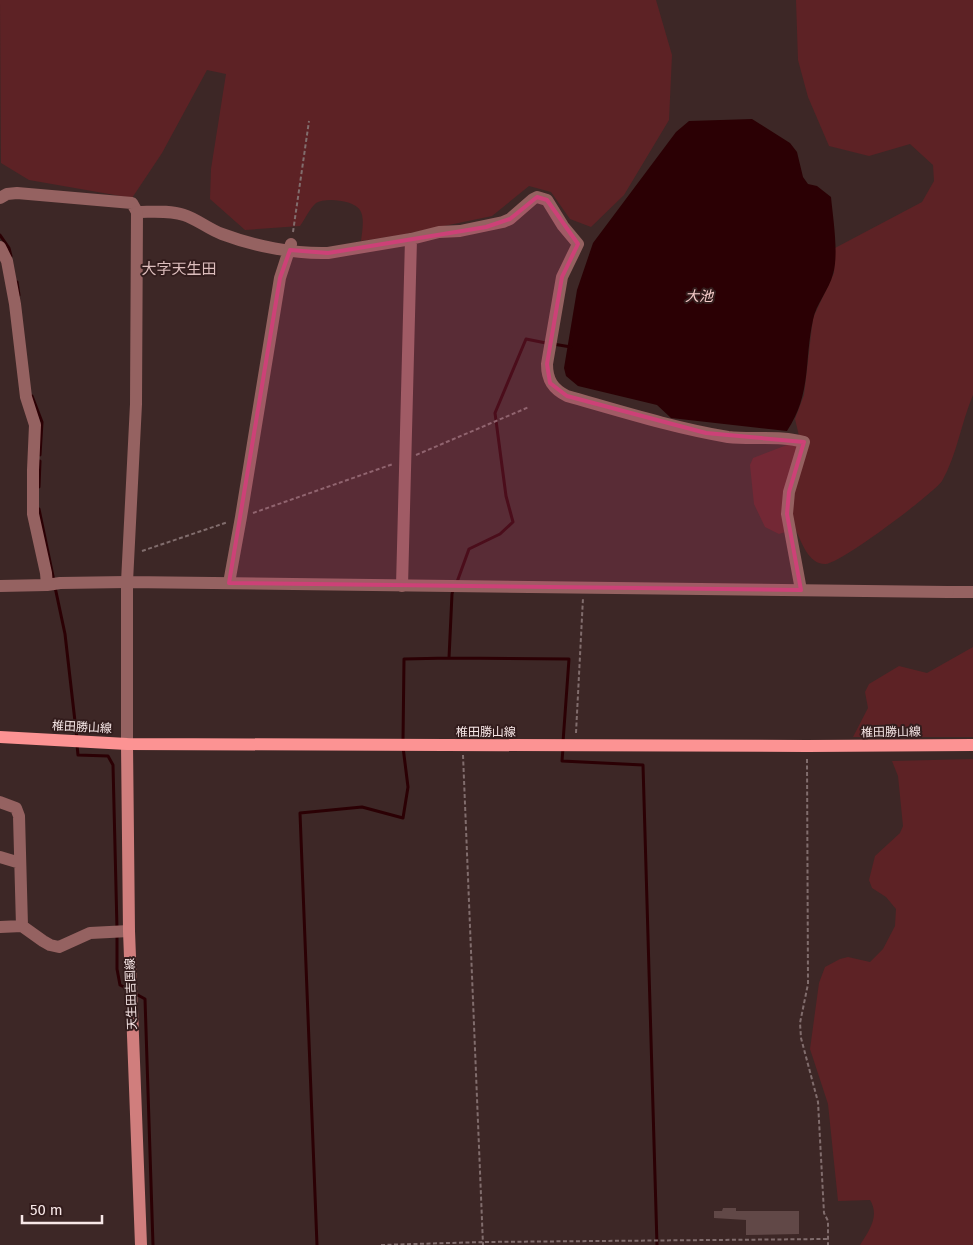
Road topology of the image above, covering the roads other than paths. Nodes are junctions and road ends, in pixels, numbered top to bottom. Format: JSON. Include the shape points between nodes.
{"nodes":[{"id":1,"x":0,"y":198,"type":"edge"},
{"id":2,"x":137,"y":212,"type":"junction"},
{"id":3,"x":411,"y":239,"type":"junction"},
{"id":4,"x":0,"y":247,"type":"edge"},
{"id":5,"x":290,"y":247,"type":"junction"},
{"id":6,"x":127,"y":582,"type":"junction"},
{"id":7,"x":229,"y":583,"type":"junction"},
{"id":8,"x":47,"y":585,"type":"junction"},
{"id":9,"x":0,"y":586,"type":"edge"},
{"id":10,"x":402,"y":586,"type":"junction"},
{"id":11,"x":801,"y":590,"type":"junction"},
{"id":12,"x":973,"y":592,"type":"edge"},
{"id":13,"x":0,"y":737,"type":"edge"},
{"id":14,"x":127,"y":744,"type":"junction"},
{"id":15,"x":973,"y":745,"type":"edge"},
{"id":16,"x":0,"y":802,"type":"edge"},
{"id":17,"x":0,"y":857,"type":"edge"},
{"id":18,"x":20,"y":863,"type":"junction"},
{"id":19,"x":22,"y":926,"type":"junction"},
{"id":20,"x":0,"y":927,"type":"edge"},
{"id":21,"x":129,"y":931,"type":"junction"},
{"id":22,"x":141,"y":1245,"type":"edge"}],
"edges":[{"from":1,"to":2,"type":"street","via":[[18,193],[132,203]]},
{"from":2,"to":5,"type":"street","via":[[183,215],[220,233],[259,244]]},
{"from":2,"to":6,"type":"street","via":[[136,404]]},
{"from":3,"to":5,"type":"street","via":[[328,253]]},
{"from":3,"to":10,"type":"street"},
{"from":3,"to":11,"type":"street","via":[[503,222],[537,197],[547,200],[578,244],[562,277],[547,364],[550,383],[567,396],[706,433],[753,439],[790,438],[804,442],[789,492],[787,514]]},
{"from":4,"to":8,"type":"street","via":[[7,261],[26,397],[35,425],[33,514]]},
{"from":5,"to":7,"type":"street","via":[[280,278]]},
{"from":6,"to":7,"type":"street"},
{"from":6,"to":8,"type":"street","via":[[60,582]]},
{"from":6,"to":14,"type":"street"},
{"from":7,"to":10,"type":"street"},
{"from":8,"to":9,"type":"street"},
{"from":10,"to":11,"type":"street"},
{"from":11,"to":12,"type":"street"},
{"from":13,"to":14,"type":"main road","name":"椎田勝山線"},
{"from":14,"to":15,"type":"main road","name":"椎田勝山線"},
{"from":14,"to":21,"type":"main road","name":"天生田吉国線"},
{"from":16,"to":18,"type":"street","via":[[16,808],[19,816]]},
{"from":17,"to":18,"type":"street"},
{"from":18,"to":19,"type":"street"},
{"from":19,"to":20,"type":"street"},
{"from":19,"to":21,"type":"street","via":[[50,945],[59,947],[90,933]]},
{"from":21,"to":22,"type":"main road","name":"天生田吉国線"}]}
